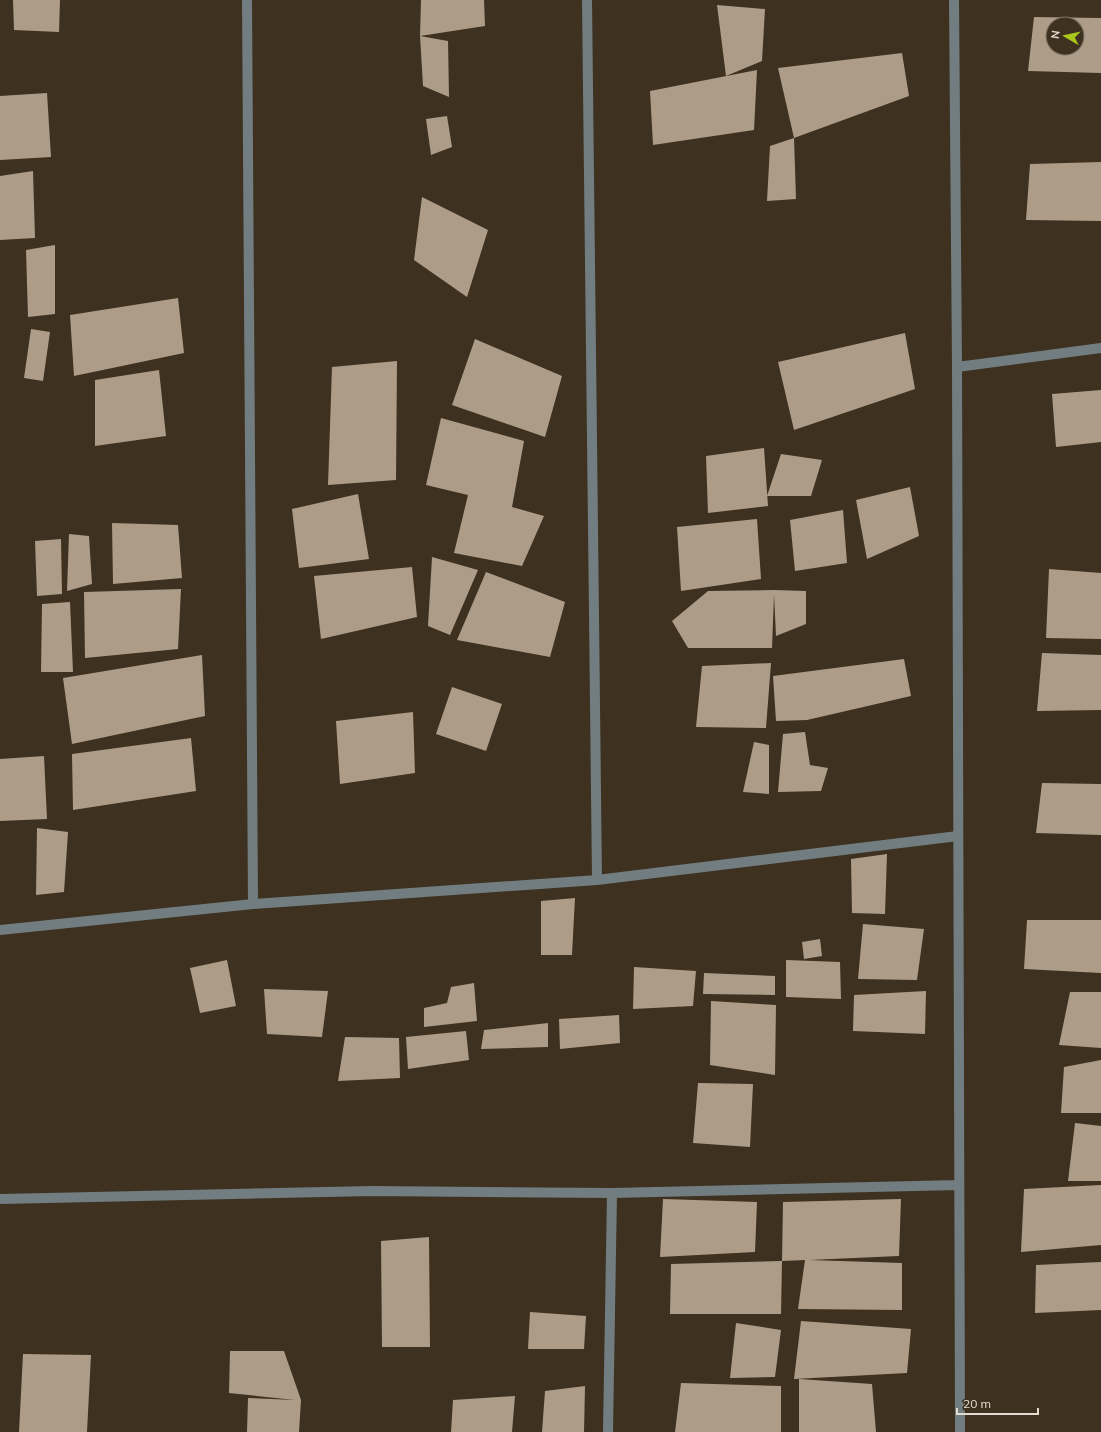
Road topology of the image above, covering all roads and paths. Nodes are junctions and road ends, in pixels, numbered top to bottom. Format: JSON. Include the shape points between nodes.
{"nodes":[{"id":1,"x":247,"y":0,"type":"edge"},
{"id":2,"x":587,"y":0,"type":"edge"},
{"id":3,"x":954,"y":0,"type":"edge"},
{"id":4,"x":1101,"y":348,"type":"edge"},
{"id":5,"x":957,"y":366,"type":"junction"},
{"id":6,"x":958,"y":836,"type":"junction"},
{"id":7,"x":597,"y":880,"type":"junction"},
{"id":8,"x":253,"y":904,"type":"junction"},
{"id":9,"x":0,"y":930,"type":"edge"},
{"id":10,"x":959,"y":1185,"type":"junction"},
{"id":11,"x":612,"y":1193,"type":"junction"},
{"id":12,"x":0,"y":1199,"type":"edge"},
{"id":13,"x":608,"y":1432,"type":"edge"},
{"id":14,"x":960,"y":1432,"type":"edge"}],
"edges":[{"from":1,"to":8,"type":"street"},
{"from":2,"to":7,"type":"street"},
{"from":3,"to":5,"type":"street"},
{"from":4,"to":5,"type":"street"},
{"from":5,"to":6,"type":"street"},
{"from":6,"to":7,"type":"street"},
{"from":6,"to":10,"type":"street"},
{"from":7,"to":8,"type":"street"},
{"from":8,"to":9,"type":"street"},
{"from":10,"to":11,"type":"street"},
{"from":10,"to":14,"type":"street"},
{"from":11,"to":12,"type":"street","via":[[372,1191]]},
{"from":11,"to":13,"type":"street"}]}
